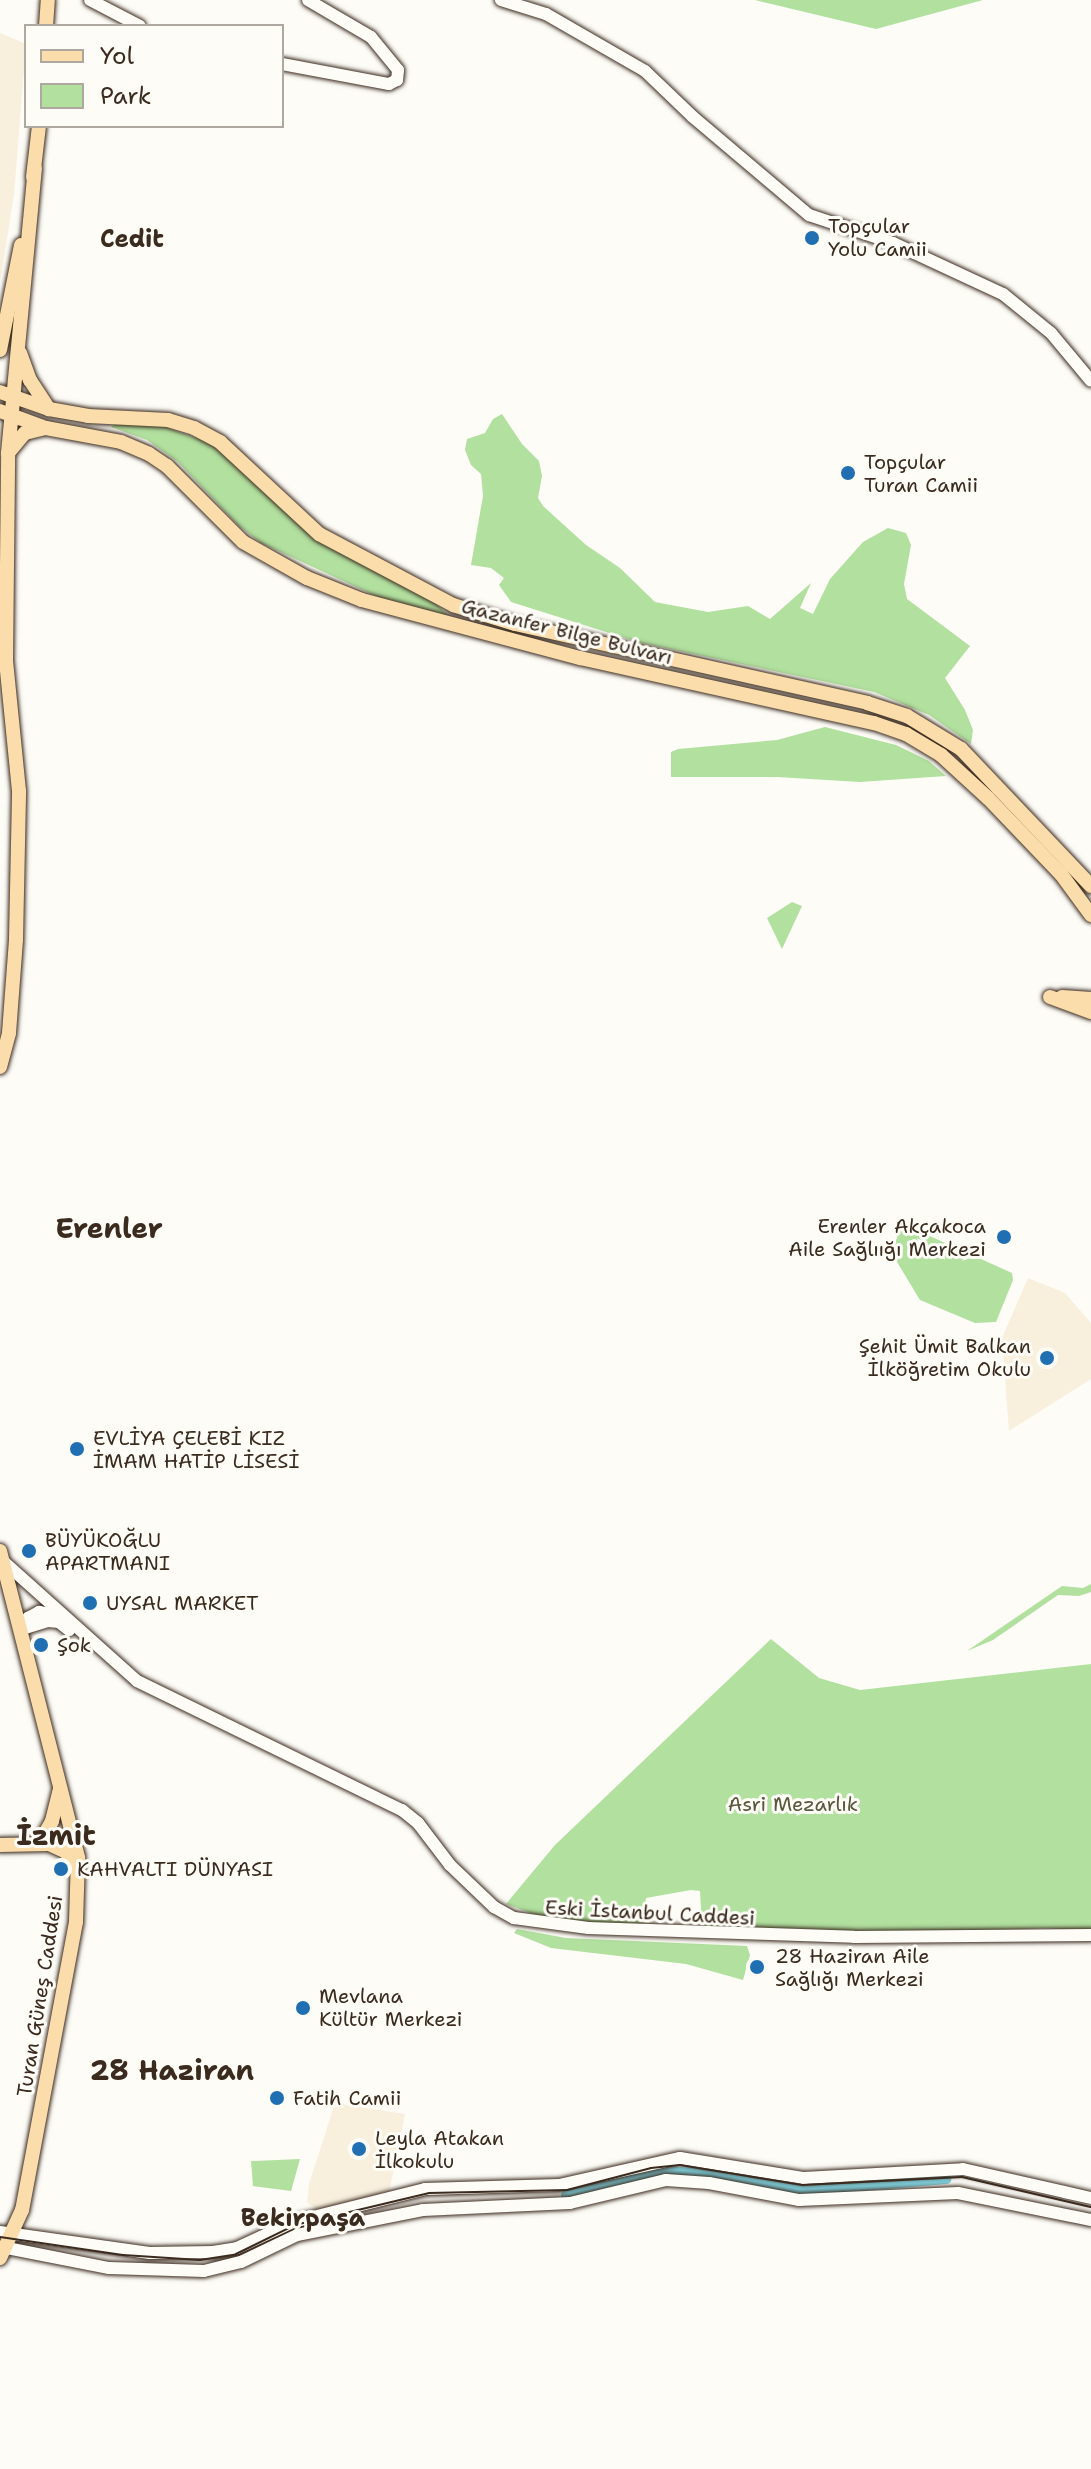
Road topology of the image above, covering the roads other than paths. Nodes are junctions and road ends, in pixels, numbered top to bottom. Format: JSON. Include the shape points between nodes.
{"nodes":[{"id":1,"x":48,"y":0,"type":"edge"},
{"id":2,"x":90,"y":0,"type":"edge"},
{"id":3,"x":308,"y":0,"type":"edge"},
{"id":4,"x":501,"y":0,"type":"edge"},
{"id":5,"x":46,"y":24,"type":"edge"},
{"id":6,"x":136,"y":24,"type":"edge"},
{"id":7,"x":284,"y":64,"type":"edge"},
{"id":8,"x":39,"y":128,"type":"edge"},
{"id":9,"x":35,"y":168,"type":"junction"},
{"id":10,"x":7,"y":319,"type":"junction"},
{"id":11,"x":0,"y":333,"type":"edge"},
{"id":12,"x":18,"y":341,"type":"junction"},
{"id":13,"x":0,"y":350,"type":"edge"},
{"id":14,"x":1091,"y":381,"type":"edge"},
{"id":15,"x":6,"y":394,"type":"edge"},
{"id":16,"x":49,"y":409,"type":"junction"},
{"id":17,"x":5,"y":413,"type":"edge"},
{"id":18,"x":46,"y":428,"type":"junction"},
{"id":19,"x":8,"y":453,"type":"junction"},
{"id":20,"x":1091,"y":886,"type":"edge"},
{"id":21,"x":1076,"y":893,"type":"junction"},
{"id":22,"x":1091,"y":915,"type":"edge"},
{"id":23,"x":1091,"y":926,"type":"edge"},
{"id":24,"x":1091,"y":992,"type":"edge"},
{"id":25,"x":1061,"y":997,"type":"junction"},
{"id":26,"x":1091,"y":999,"type":"edge"},
{"id":27,"x":1091,"y":1012,"type":"edge"},
{"id":28,"x":0,"y":1067,"type":"edge"},
{"id":29,"x":2,"y":1557,"type":"edge"},
{"id":30,"x":64,"y":1617,"type":"junction"},
{"id":31,"x":22,"y":1629,"type":"junction"},
{"id":32,"x":60,"y":1785,"type":"junction"},
{"id":33,"x":40,"y":1842,"type":"junction"},
{"id":34,"x":0,"y":1845,"type":"edge"},
{"id":35,"x":78,"y":1868,"type":"junction"},
{"id":36,"x":1091,"y":1938,"type":"edge"},
{"id":37,"x":1091,"y":2198,"type":"edge"},
{"id":38,"x":1091,"y":2220,"type":"edge"},
{"id":39,"x":7,"y":2232,"type":"edge"},
{"id":40,"x":2,"y":2252,"type":"edge"}],
"edges":[{"from":1,"to":5,"type":"main road"},
{"from":2,"to":6,"type":"main road"},
{"from":3,"to":7,"type":"main road","via":[[371,37],[398,70],[397,80],[389,84]]},
{"from":4,"to":14,"type":"main road","via":[[546,14],[645,71],[809,215],[893,243],[1003,294],[1051,333]]},
{"from":8,"to":9,"type":"main road"},
{"from":9,"to":10,"type":"main road"},
{"from":9,"to":12,"type":"main road"},
{"from":10,"to":11,"type":"main road"},
{"from":10,"to":13,"type":"main road"},
{"from":12,"to":15,"type":"main road"},
{"from":12,"to":16,"type":"main road","via":[[24,368]]},
{"from":15,"to":16,"type":"main road","name":"Gazanfer Bilge Bulvarı"},
{"from":15,"to":17,"type":"main road"},
{"from":16,"to":20,"type":"main road","name":"Gazanfer Bilge Bulvarı","via":[[159,419],[194,428],[220,442],[319,534],[453,605],[907,716],[971,758]]},
{"from":17,"to":18,"type":"main road","name":"Gazanfer Bilge Bulvarı"},
{"from":17,"to":19,"type":"main road"},
{"from":18,"to":19,"type":"main road","via":[[25,433]]},
{"from":18,"to":21,"type":"main road","name":"Gazanfer Bilge Bulvarı","via":[[121,442],[149,454],[243,542],[307,578],[362,600],[580,658],[906,734],[963,775]]},
{"from":19,"to":28,"type":"main road","via":[[6,660],[18,822],[13,983]]},
{"from":21,"to":22,"type":"main road","name":"Gazanfer Bilge Bulvarı"},
{"from":21,"to":23,"type":"main road"},
{"from":24,"to":25,"type":"main road"},
{"from":25,"to":26,"type":"main road"},
{"from":25,"to":27,"type":"main road","via":[[1050,997]]},
{"from":29,"to":30,"type":"main road","name":"Eski İstanbul Caddesi"},
{"from":29,"to":31,"type":"main road","name":"Turan Güneş Caddesi"},
{"from":30,"to":31,"type":"main road","via":[[39,1612]]},
{"from":30,"to":36,"type":"main road","name":"Eski İstanbul Caddesi","via":[[148,1688],[390,1802],[418,1823],[450,1865],[494,1907],[514,1918],[588,1928],[839,1937]]},
{"from":31,"to":32,"type":"main road","name":"Turan Güneş Caddesi"},
{"from":31,"to":36,"type":"main road","name":"Eski İstanbul Caddesi","via":[[59,1622],[135,1688],[392,1809],[471,1897],[514,1923],[640,1936],[854,1942]]},
{"from":32,"to":33,"type":"main road","via":[[52,1821]]},
{"from":32,"to":35,"type":"main road","name":"Turan Güneş Caddesi"},
{"from":33,"to":34,"type":"main road"},
{"from":33,"to":35,"type":"main road","via":[[61,1848]]},
{"from":35,"to":39,"type":"main road","name":"Turan Güneş Caddesi","via":[[71,1959],[22,2210]]},
{"from":37,"to":39,"type":"main road","via":[[963,2169],[804,2178],[680,2158],[559,2185],[425,2189],[293,2222],[228,2251],[150,2253]]},
{"from":38,"to":40,"type":"main road","via":[[958,2193],[799,2200],[666,2180],[570,2203],[423,2210],[297,2235],[241,2262],[204,2271],[109,2268]]},
{"from":39,"to":40,"type":"main road","name":"Turan Güneş Caddesi"}]}
